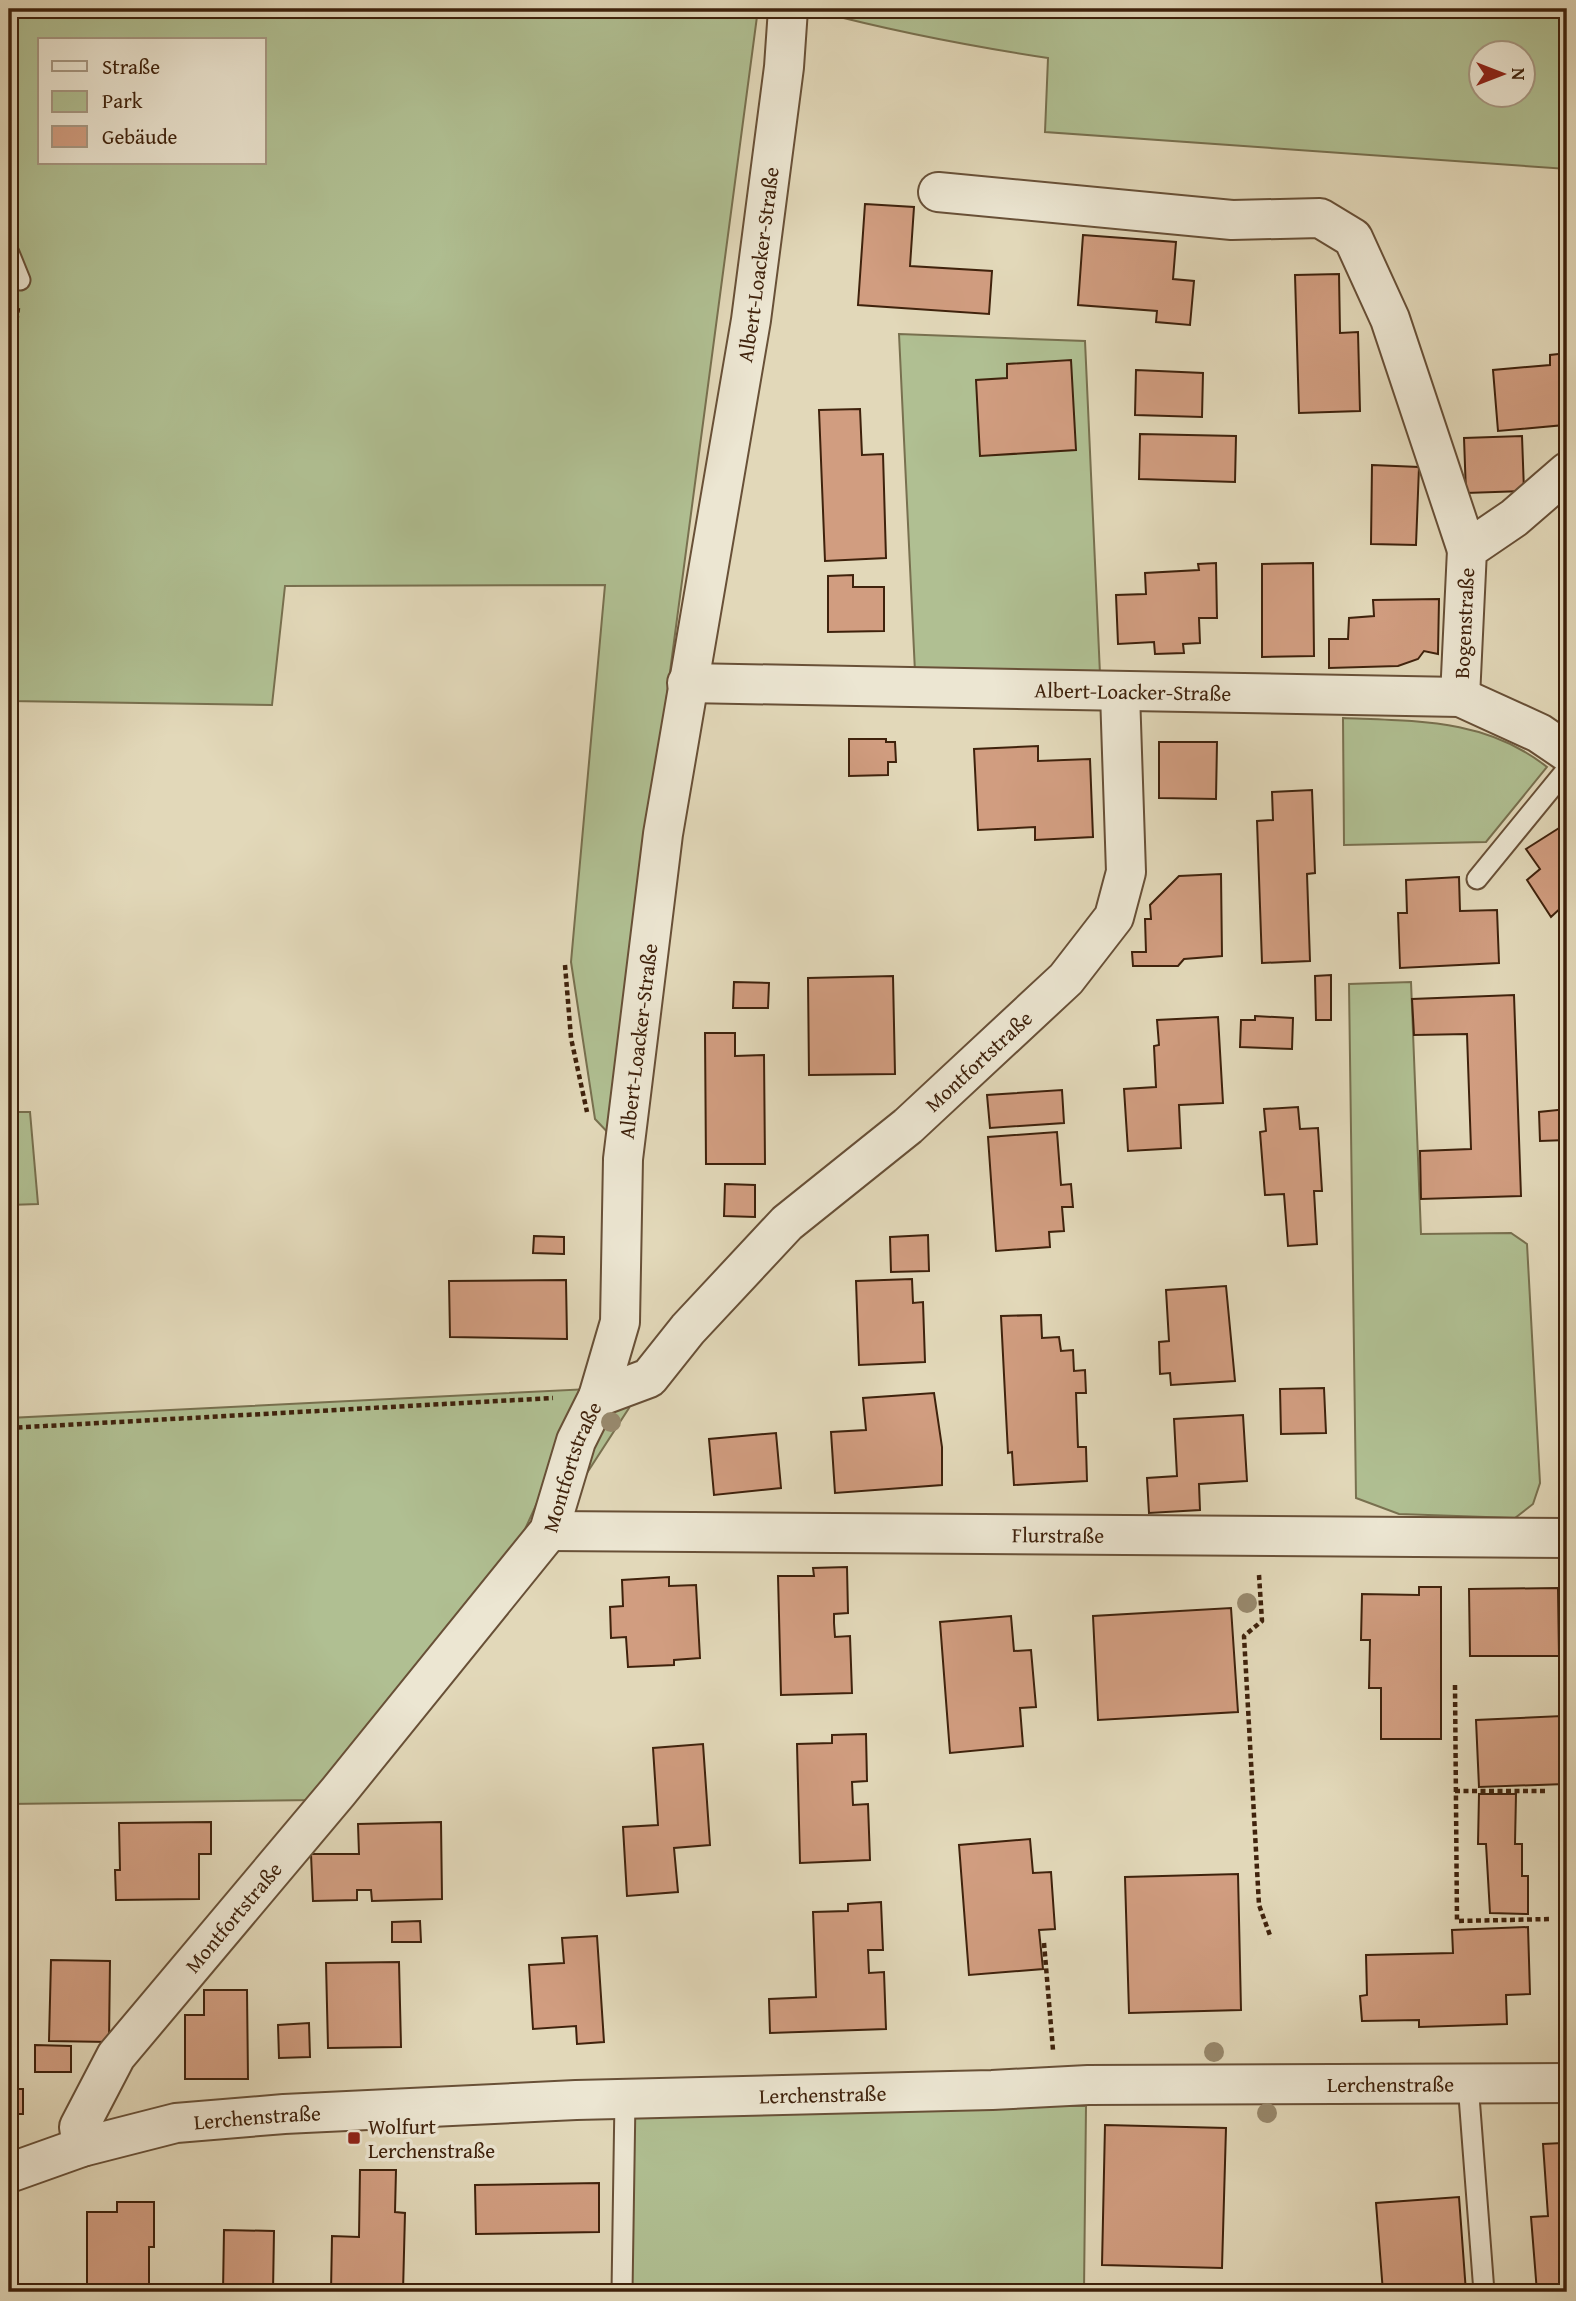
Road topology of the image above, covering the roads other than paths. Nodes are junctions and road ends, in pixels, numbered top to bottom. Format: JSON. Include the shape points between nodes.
{"nodes":[{"id":1,"x":788,"y":9,"type":"edge"},
{"id":2,"x":938,"y":192,"type":"dead end"},
{"id":3,"x":9,"y":253,"type":"edge"},
{"id":4,"x":20,"y":280,"type":"road end"},
{"id":5,"x":1567,"y":472,"type":"edge"},
{"id":6,"x":1467,"y":550,"type":"junction"},
{"id":7,"x":687,"y":683,"type":"junction"},
{"id":8,"x":1120,"y":693,"type":"junction"},
{"id":9,"x":1460,"y":697,"type":"junction"},
{"id":10,"x":1567,"y":752,"type":"edge"},
{"id":11,"x":1567,"y":769,"type":"edge"},
{"id":12,"x":1477,"y":879,"type":"dead end"},
{"id":13,"x":598,"y":1397,"type":"junction"},
{"id":14,"x":549,"y":1531,"type":"junction"},
{"id":15,"x":1567,"y":1538,"type":"edge"},
{"id":16,"x":1468,"y":2083,"type":"junction"},
{"id":17,"x":1567,"y":2083,"type":"edge"},
{"id":18,"x":625,"y":2099,"type":"junction"},
{"id":19,"x":82,"y":2147,"type":"junction"},
{"id":20,"x":9,"y":2173,"type":"edge"},
{"id":21,"x":622,"y":2292,"type":"edge"},
{"id":22,"x":1485,"y":2292,"type":"edge"}],
"edges":[{"from":1,"to":7,"type":"street","name":"Albert-Loacker-Straße","via":[[751,320]]},
{"from":2,"to":6,"type":"street","via":[[1232,220],[1320,218],[1353,238],[1390,319]]},
{"from":3,"to":4,"type":"lane"},
{"from":5,"to":6,"type":"street","name":"Bogenstraße","via":[[1514,518]]},
{"from":6,"to":9,"type":"street","name":"Bogenstraße"},
{"from":7,"to":8,"type":"street","name":"Albert-Loacker-Straße"},
{"from":7,"to":13,"type":"street","name":"Albert-Loacker-Straße","via":[[663,834],[623,1159],[620,1322]]},
{"from":8,"to":9,"type":"street","name":"Albert-Loacker-Straße"},
{"from":8,"to":13,"type":"street","name":"Montfortstraße","via":[[1126,872],[1114,917],[1066,979],[908,1126],[787,1223],[649,1378]]},
{"from":9,"to":10,"type":"street","name":"Albert-Loacker-Straße","via":[[1539,733]]},
{"from":11,"to":12,"type":"lane"},
{"from":13,"to":14,"type":"street","name":"Montfortstraße","via":[[576,1441]]},
{"from":14,"to":15,"type":"street","name":"Flurstraße"},
{"from":14,"to":19,"type":"street","name":"Montfortstraße","via":[[116,2056],[79,2127]]},
{"from":16,"to":17,"type":"street","name":"Lerchenstraße"},
{"from":16,"to":18,"type":"street","name":"Lerchenstraße","via":[[1054,2087]]},
{"from":16,"to":22,"type":"lane"},
{"from":18,"to":19,"type":"street","name":"Lerchenstraße","via":[[284,2113],[176,2123]]},
{"from":18,"to":21,"type":"lane"},
{"from":19,"to":20,"type":"street"}]}
